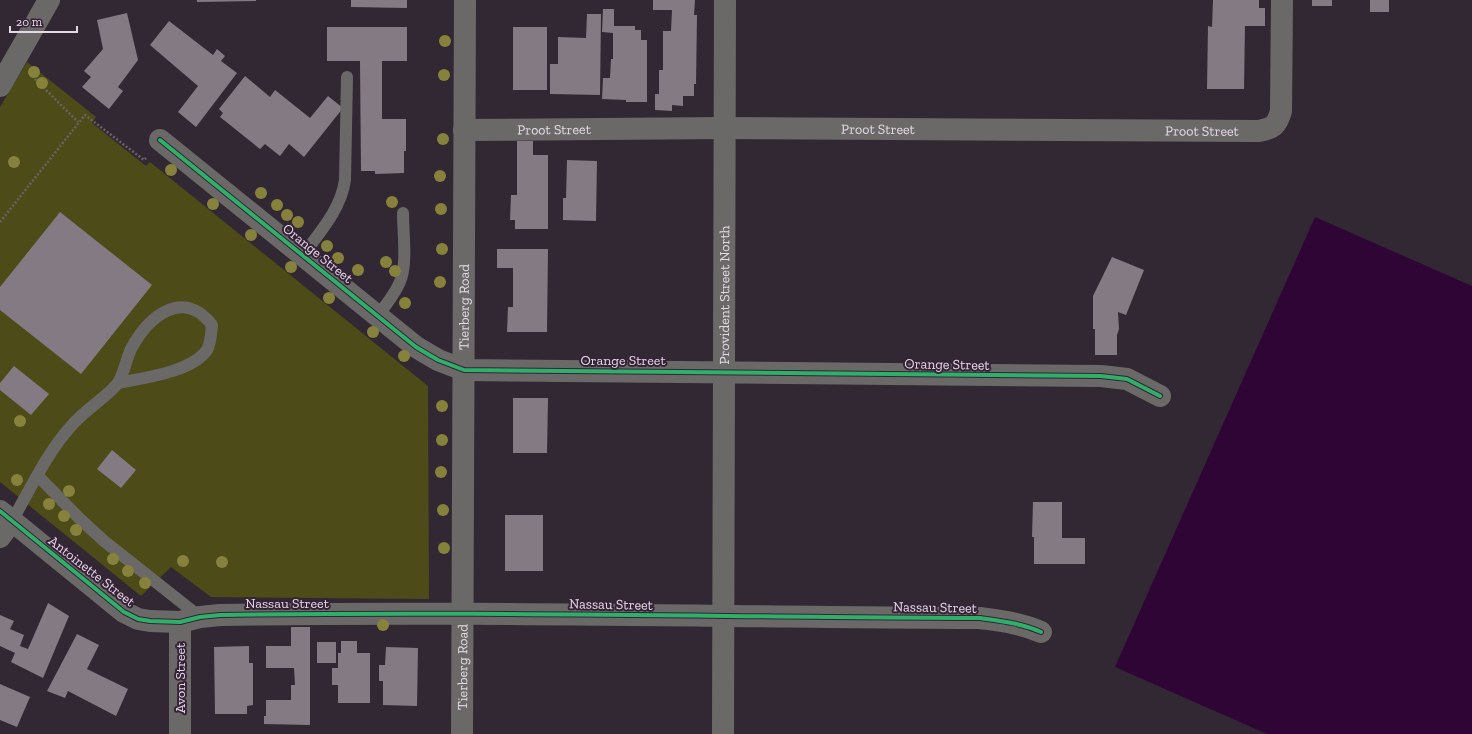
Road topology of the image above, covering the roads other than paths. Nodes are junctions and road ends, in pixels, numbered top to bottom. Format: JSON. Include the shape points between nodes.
{"nodes":[{"id":1,"x":48,"y":0,"type":"edge"},
{"id":2,"x":465,"y":0,"type":"edge"},
{"id":3,"x":725,"y":0,"type":"edge"},
{"id":4,"x":1282,"y":0,"type":"edge"},
{"id":5,"x":347,"y":77,"type":"dead end"},
{"id":6,"x":0,"y":86,"type":"edge"},
{"id":7,"x":725,"y":128,"type":"junction"},
{"id":8,"x":464,"y":130,"type":"junction"},
{"id":9,"x":160,"y":140,"type":"road end"},
{"id":10,"x":403,"y":213,"type":"dead end"},
{"id":11,"x":303,"y":255,"type":"junction"},
{"id":12,"x":378,"y":316,"type":"junction"},
{"id":13,"x":464,"y":370,"type":"junction"},
{"id":14,"x":725,"y":372,"type":"junction"},
{"id":15,"x":118,"y":383,"type":"junction"},
{"id":16,"x":1160,"y":396,"type":"dead end"},
{"id":17,"x":38,"y":476,"type":"junction"},
{"id":18,"x":4,"y":523,"type":"edge"},
{"id":19,"x":463,"y":614,"type":"junction"},
{"id":20,"x":723,"y":617,"type":"junction"},
{"id":21,"x":190,"y":619,"type":"junction"},
{"id":22,"x":1041,"y":632,"type":"dead end"},
{"id":23,"x":180,"y":734,"type":"edge"},
{"id":24,"x":462,"y":734,"type":"edge"},
{"id":25,"x":723,"y":734,"type":"edge"}],
"edges":[{"from":1,"to":6,"type":"street"},
{"from":2,"to":8,"type":"street","name":"Tierberg Road"},
{"from":3,"to":7,"type":"street","name":"Provident Street North"},
{"from":4,"to":7,"type":"street","name":"Proot Street","via":[[1281,110],[1274,126],[1259,131]]},
{"from":5,"to":11,"type":"lane","via":[[344,190],[340,202]]},
{"from":7,"to":8,"type":"street","name":"Proot Street"},
{"from":7,"to":14,"type":"street","name":"Provident Street North"},
{"from":8,"to":13,"type":"street","name":"Tierberg Road"},
{"from":9,"to":11,"type":"street","name":"Orange Street"},
{"from":10,"to":12,"type":"lane","via":[[404,265],[401,278],[396,291]]},
{"from":11,"to":12,"type":"street","name":"Orange Street"},
{"from":12,"to":13,"type":"street","name":"Orange Street","via":[[416,347],[438,360]]},
{"from":13,"to":14,"type":"street","name":"Orange Street"},
{"from":13,"to":19,"type":"street","name":"Tierberg Road"},
{"from":14,"to":16,"type":"street","name":"Orange Street","via":[[1108,377],[1127,379]]},
{"from":14,"to":20,"type":"street","name":"Provident Street North"},
{"from":15,"to":15,"type":"lane","via":[[159,376],[196,360],[208,349],[212,325],[205,316],[194,309],[179,307],[165,311],[152,320],[142,332],[131,350]]},
{"from":15,"to":17,"type":"lane","via":[[73,424]]},
{"from":17,"to":18,"type":"lane"},
{"from":17,"to":21,"type":"lane","via":[[80,519]]},
{"from":18,"to":21,"type":"street","name":"Antoinette Street","via":[[124,612],[138,619],[150,621]]},
{"from":19,"to":20,"type":"street","name":"Nassau Street"},
{"from":19,"to":21,"type":"street","name":"Nassau Street","via":[[232,615]]},
{"from":19,"to":24,"type":"street","name":"Tierberg Road"},
{"from":20,"to":22,"type":"street","name":"Nassau Street","via":[[980,618],[1012,622]]},
{"from":20,"to":25,"type":"street","name":"Provident Street North"},
{"from":21,"to":23,"type":"street","name":"Avon Street"}]}
